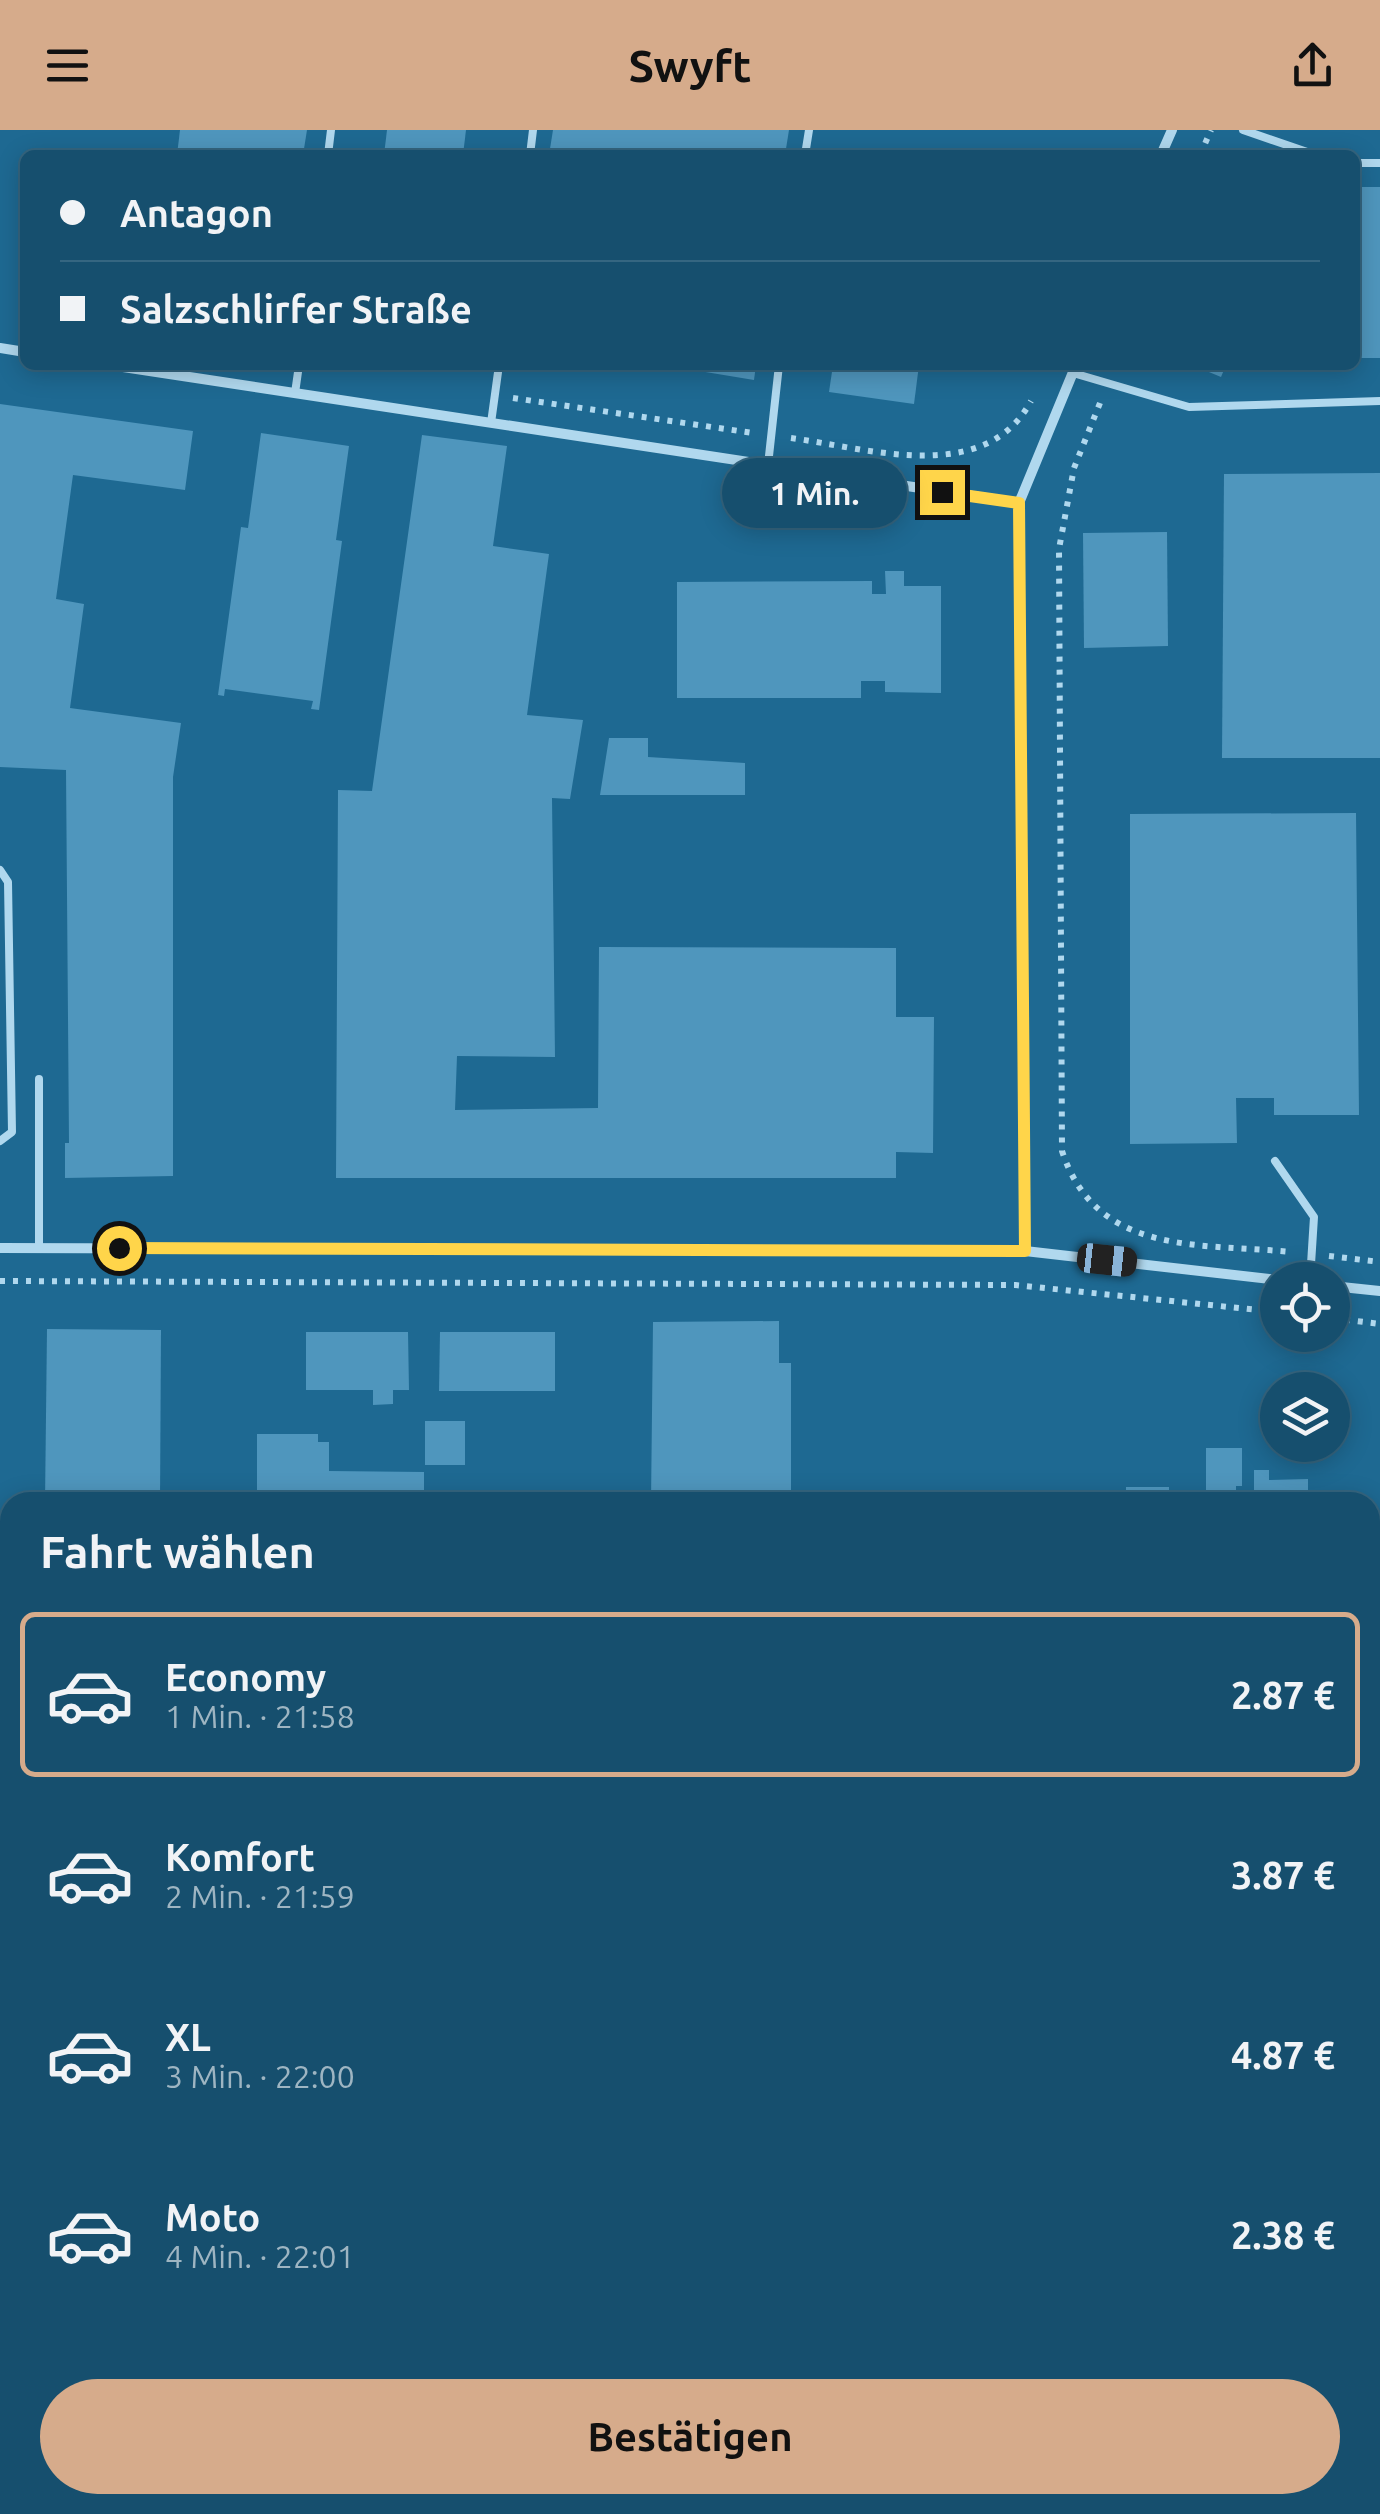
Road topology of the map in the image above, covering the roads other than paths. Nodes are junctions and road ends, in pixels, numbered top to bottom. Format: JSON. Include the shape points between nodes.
{"nodes":[{"id":1,"x":1243,"y":130,"type":"edge"},
{"id":2,"x":1301,"y":150,"type":"edge"},
{"id":3,"x":143,"y":370,"type":"edge"},
{"id":4,"x":298,"y":370,"type":"edge"},
{"id":5,"x":498,"y":370,"type":"edge"},
{"id":6,"x":778,"y":370,"type":"edge"},
{"id":7,"x":1075,"y":370,"type":"edge"},
{"id":8,"x":1077,"y":370,"type":"edge"},
{"id":9,"x":295,"y":393,"type":"junction"},
{"id":10,"x":1380,"y":402,"type":"edge"},
{"id":11,"x":492,"y":423,"type":"junction"},
{"id":12,"x":768,"y":465,"type":"junction"},
{"id":13,"x":1019,"y":503,"type":"junction"},
{"id":14,"x":0,"y":870,"type":"edge"},
{"id":15,"x":39,"y":1079,"type":"dead end"},
{"id":16,"x":0,"y":1141,"type":"edge"},
{"id":17,"x":1275,"y":1161,"type":"dead end"},
{"id":18,"x":0,"y":1248,"type":"edge"},
{"id":19,"x":40,"y":1248,"type":"junction"},
{"id":20,"x":1025,"y":1251,"type":"junction"},
{"id":21,"x":1311,"y":1262,"type":"edge"},
{"id":22,"x":1260,"y":1278,"type":"edge"},
{"id":23,"x":1350,"y":1288,"type":"edge"},
{"id":24,"x":1380,"y":1291,"type":"edge"}],
"edges":[{"from":1,"to":2,"type":"lane"},
{"from":3,"to":9,"type":"street"},
{"from":4,"to":9,"type":"lane"},
{"from":5,"to":11,"type":"lane"},
{"from":6,"to":12,"type":"lane"},
{"from":7,"to":13,"type":"street"},
{"from":8,"to":10,"type":"lane","via":[[1190,407]]},
{"from":9,"to":11,"type":"street"},
{"from":11,"to":12,"type":"street"},
{"from":12,"to":13,"type":"street"},
{"from":13,"to":20,"type":"street"},
{"from":14,"to":16,"type":"lane","via":[[8,882],[12,1132]]},
{"from":15,"to":19,"type":"lane"},
{"from":17,"to":21,"type":"lane","via":[[1314,1216]]},
{"from":18,"to":19,"type":"street"},
{"from":19,"to":20,"type":"street"},
{"from":20,"to":22,"type":"street"},
{"from":23,"to":24,"type":"street"}]}
